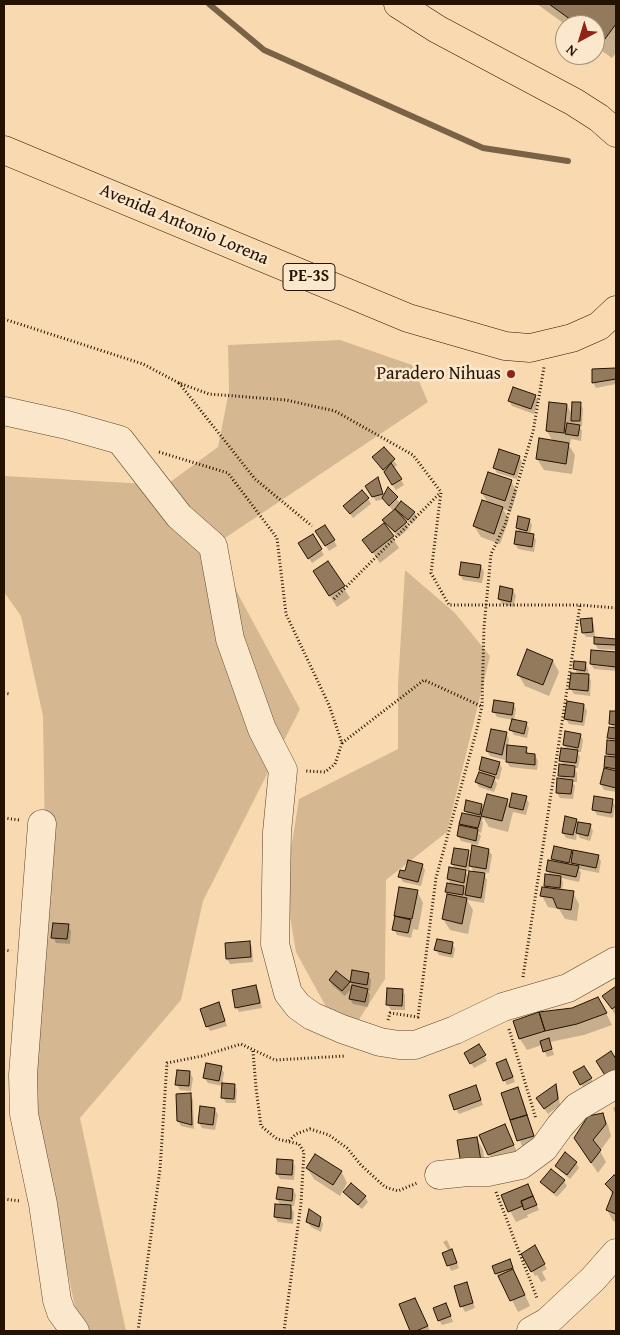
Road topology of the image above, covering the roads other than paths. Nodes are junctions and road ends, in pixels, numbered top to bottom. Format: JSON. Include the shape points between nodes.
{"nodes":[{"id":1,"x":398,"y":4,"type":"edge"},
{"id":2,"x":616,"y":133,"type":"edge"},
{"id":3,"x":4,"y":150,"type":"edge"},
{"id":4,"x":616,"y":310,"type":"edge"},
{"id":5,"x":4,"y":411,"type":"edge"},
{"id":6,"x":42,"y":824,"type":"dead end"},
{"id":7,"x":616,"y":961,"type":"edge"},
{"id":8,"x":616,"y":1084,"type":"edge"},
{"id":9,"x":439,"y":1175,"type":"road end"},
{"id":10,"x":616,"y":1252,"type":"edge"},
{"id":11,"x":539,"y":1327,"type":"edge"},
{"id":12,"x":74,"y":1331,"type":"edge"}],
"edges":[{"from":1,"to":2,"type":"highway","via":[[437,29],[574,102]]},
{"from":3,"to":4,"type":"highway","name":"Avenida Antonio Lorena","number":"PE-3S","via":[[408,318],[504,346],[530,348],[572,338],[599,326]]},
{"from":5,"to":7,"type":"street","via":[[120,440],[179,516],[213,546],[230,639],[262,729],[283,770],[277,832],[275,944],[288,993],[298,1006],[312,1016],[380,1042],[415,1045],[503,1007],[568,988]]},
{"from":6,"to":12,"type":"street","via":[[23,1075],[24,1114],[43,1204],[57,1300]]},
{"from":8,"to":9,"type":"street","via":[[577,1107],[544,1148],[521,1166]]},
{"from":10,"to":11,"type":"street","via":[[593,1279]]}]}
